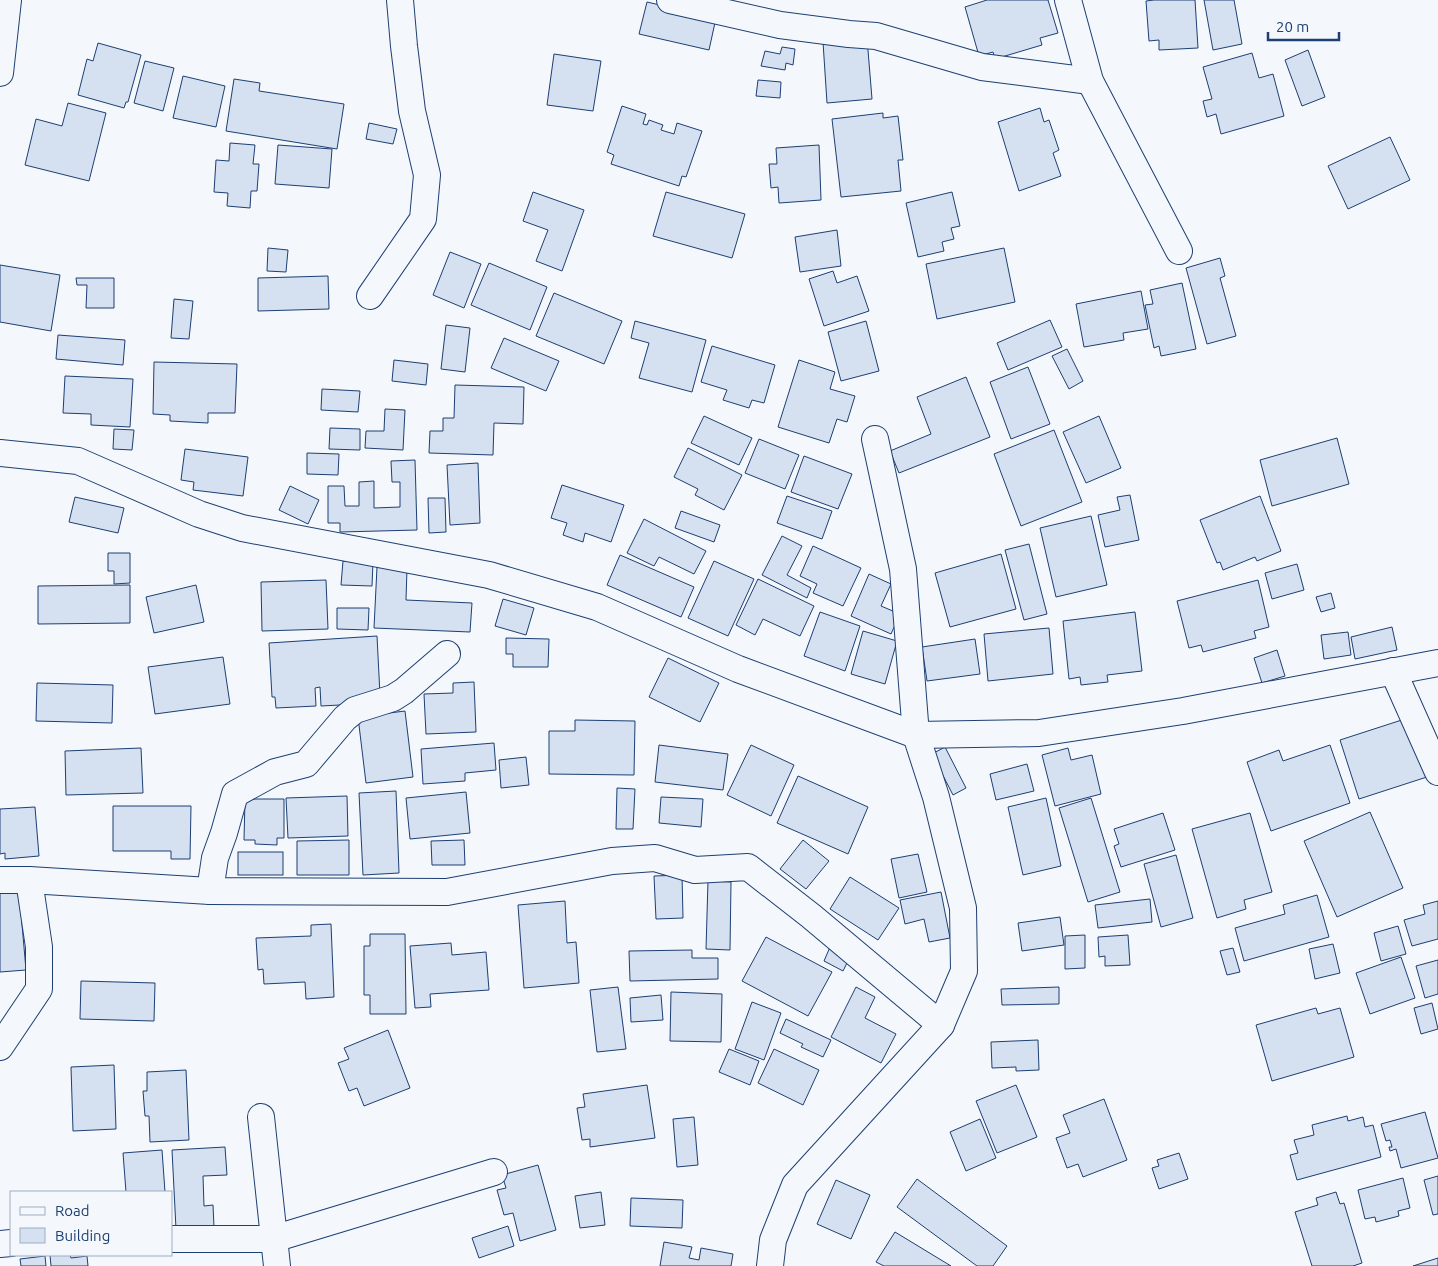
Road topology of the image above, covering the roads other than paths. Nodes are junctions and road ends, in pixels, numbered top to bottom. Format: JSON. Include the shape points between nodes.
{"nodes":[{"id":1,"x":8,"y":0,"type":"edge"},
{"id":2,"x":400,"y":0,"type":"edge"},
{"id":3,"x":670,"y":0,"type":"edge"},
{"id":4,"x":1068,"y":0,"type":"edge"},
{"id":5,"x":0,"y":74,"type":"edge"},
{"id":6,"x":1090,"y":80,"type":"junction"},
{"id":7,"x":1179,"y":250,"type":"dead end"},
{"id":8,"x":370,"y":296,"type":"dead end"},
{"id":9,"x":875,"y":439,"type":"dead end"},
{"id":10,"x":0,"y":454,"type":"edge"},
{"id":11,"x":448,"y":654,"type":"dead end"},
{"id":12,"x":1438,"y":663,"type":"edge"},
{"id":13,"x":1393,"y":671,"type":"junction"},
{"id":14,"x":916,"y":735,"type":"junction"},
{"id":15,"x":1438,"y":772,"type":"edge"},
{"id":16,"x":0,"y":880,"type":"edge"},
{"id":17,"x":29,"y":880,"type":"junction"},
{"id":18,"x":210,"y":891,"type":"junction"},
{"id":19,"x":941,"y":1025,"type":"junction"},
{"id":20,"x":0,"y":1047,"type":"edge"},
{"id":21,"x":261,"y":1117,"type":"dead end"},
{"id":22,"x":494,"y":1172,"type":"dead end"},
{"id":23,"x":172,"y":1239,"type":"edge"},
{"id":24,"x":273,"y":1239,"type":"junction"},
{"id":25,"x":277,"y":1266,"type":"edge"},
{"id":26,"x":770,"y":1266,"type":"edge"}],
"edges":[{"from":1,"to":5,"type":"street"},
{"from":2,"to":8,"type":"street","via":[[412,111],[427,175],[423,219]]},
{"from":3,"to":6,"type":"street","via":[[780,26],[876,36],[982,67]]},
{"from":4,"to":6,"type":"street"},
{"from":6,"to":7,"type":"street"},
{"from":9,"to":14,"type":"street","via":[[903,569]]},
{"from":10,"to":14,"type":"street","via":[[78,461],[199,514],[242,528],[488,574],[597,607],[738,669]]},
{"from":11,"to":18,"type":"street","via":[[393,698],[355,710],[306,764],[275,772],[235,794],[215,858]]},
{"from":12,"to":13,"type":"street"},
{"from":13,"to":14,"type":"street","via":[[1184,711],[1039,733]]},
{"from":13,"to":15,"type":"street"},
{"from":14,"to":19,"type":"street","via":[[936,797],[963,908],[964,971]]},
{"from":16,"to":17,"type":"street"},
{"from":17,"to":18,"type":"street"},
{"from":17,"to":20,"type":"street","via":[[39,947],[39,989]]},
{"from":18,"to":19,"type":"street","via":[[447,892],[612,861],[655,858],[695,870],[748,867]]},
{"from":19,"to":26,"type":"street","via":[[795,1185],[773,1240]]},
{"from":21,"to":24,"type":"street"},
{"from":22,"to":24,"type":"street"},
{"from":23,"to":24,"type":"street"},
{"from":24,"to":25,"type":"street"}]}
